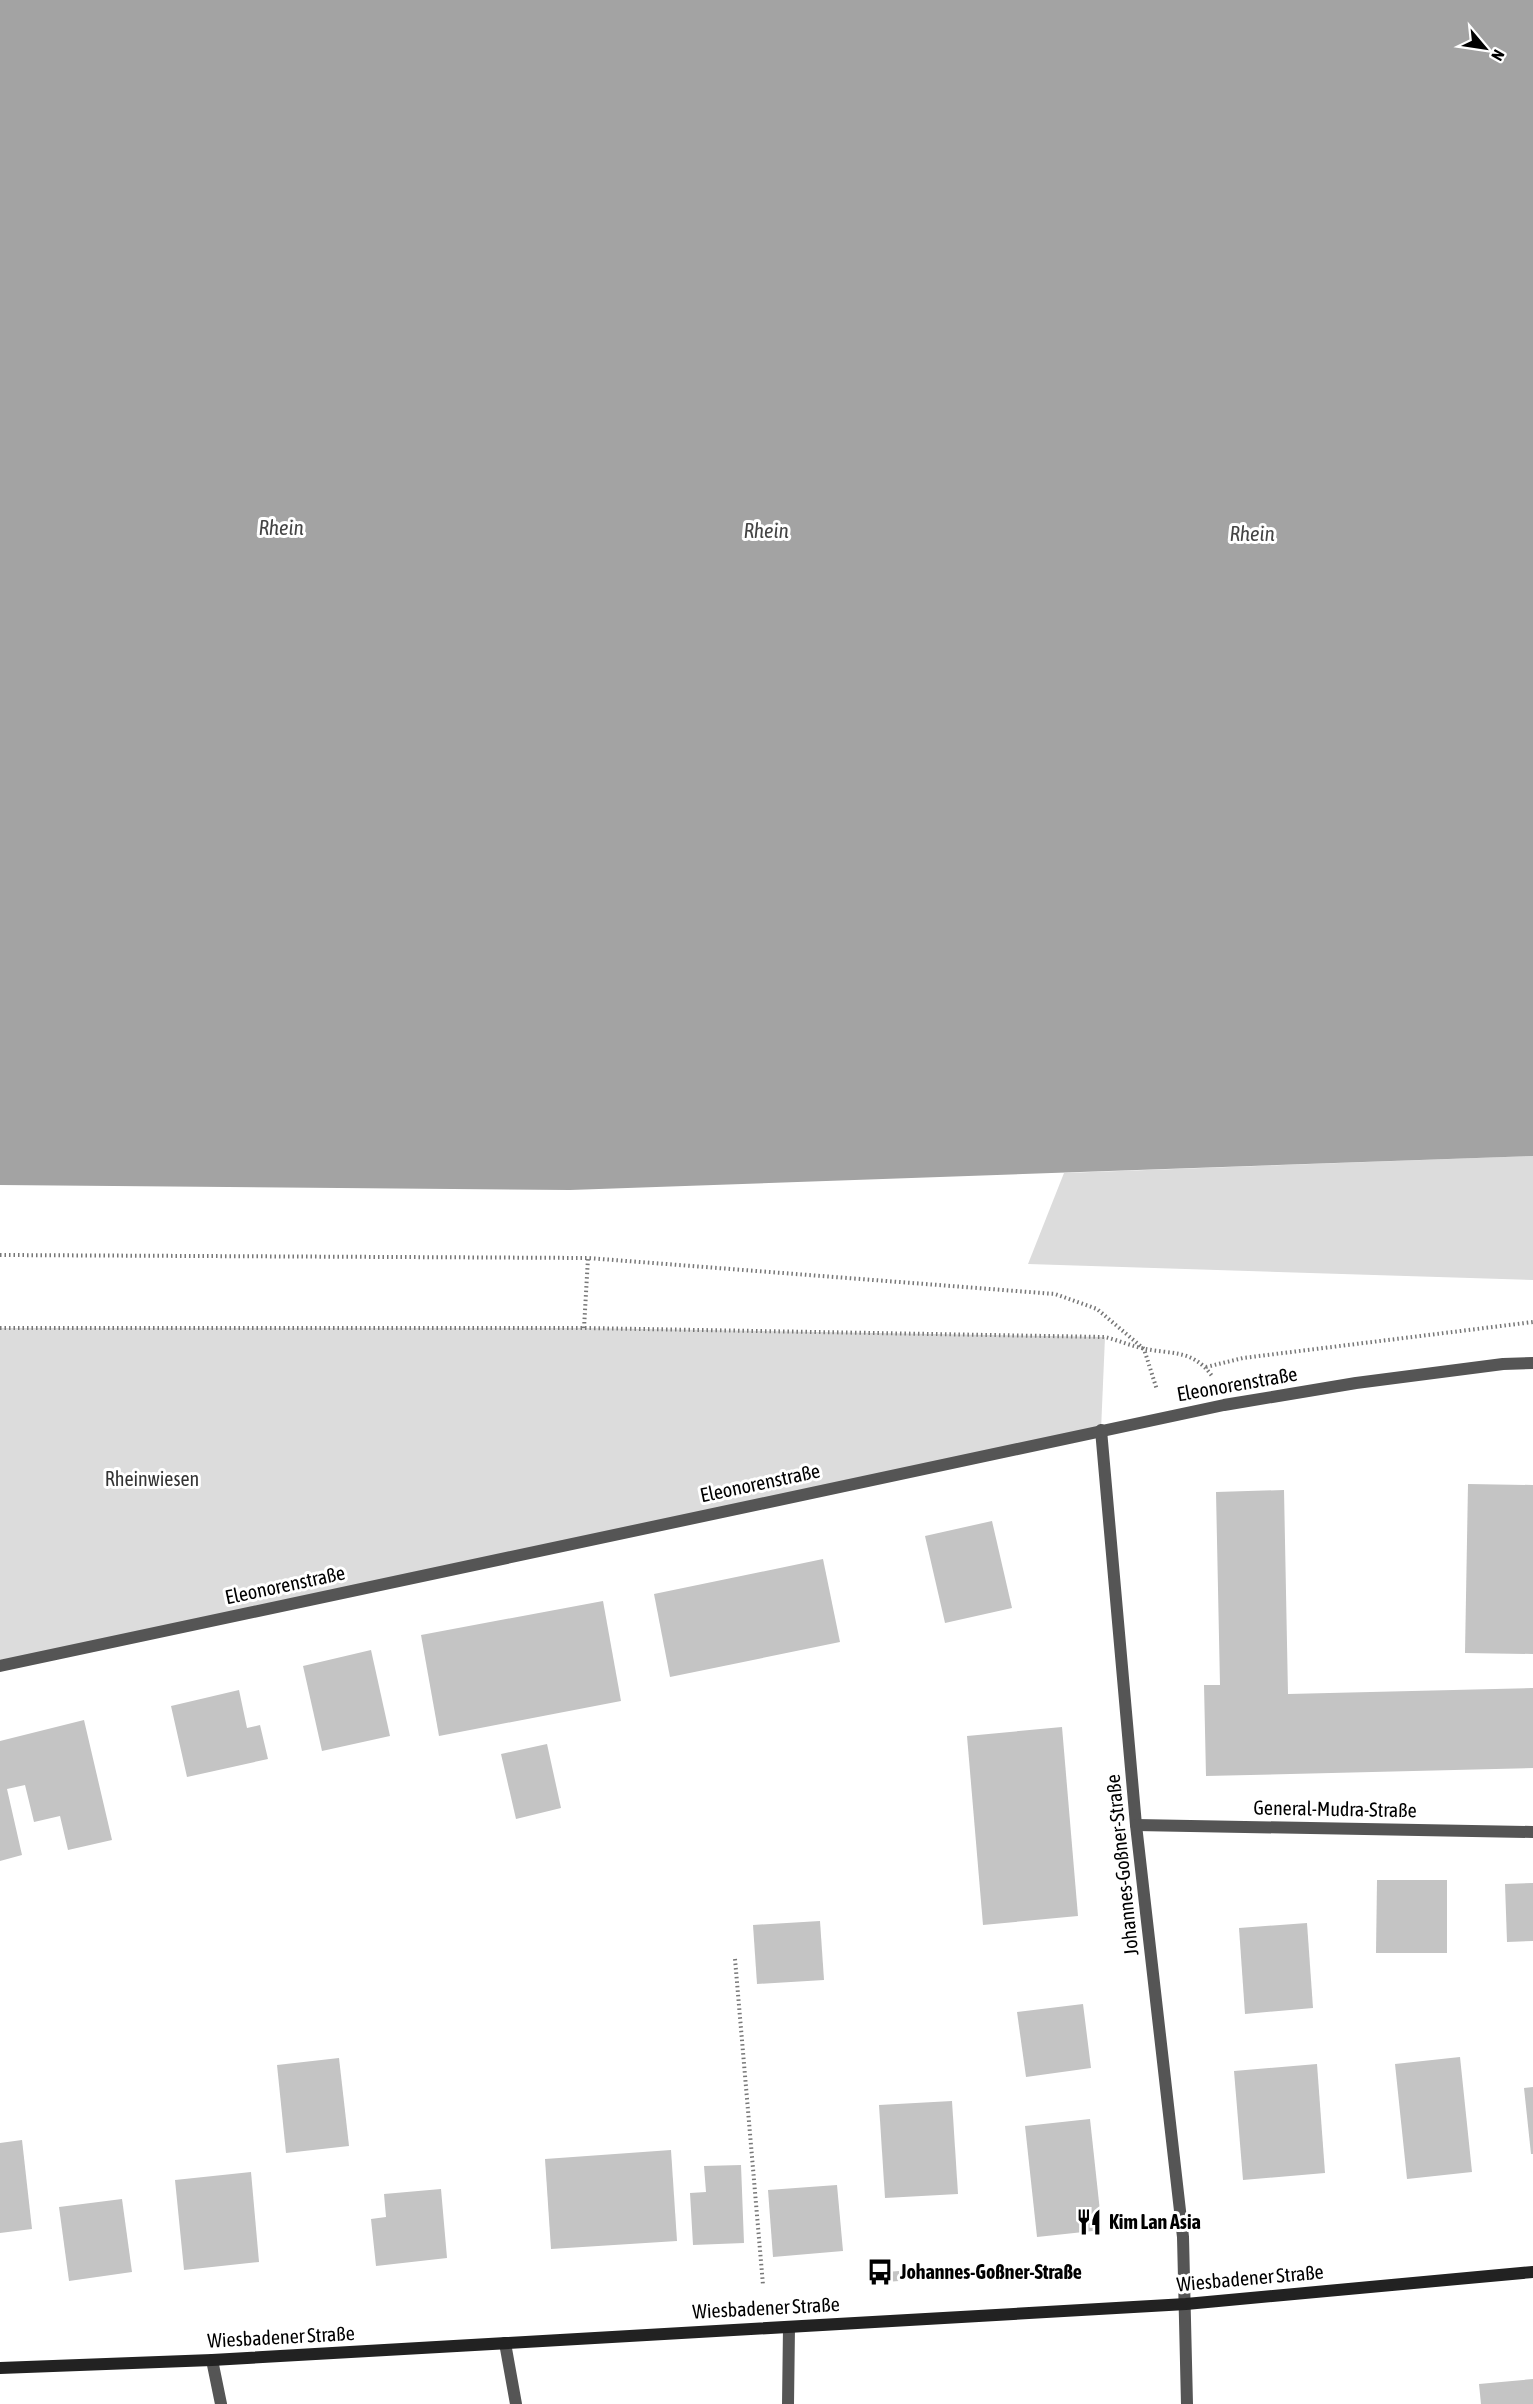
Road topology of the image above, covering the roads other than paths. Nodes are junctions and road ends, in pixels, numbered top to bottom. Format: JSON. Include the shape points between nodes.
{"nodes":[{"id":1,"x":1533,"y":1363,"type":"edge"},
{"id":2,"x":1101,"y":1430,"type":"junction"},
{"id":3,"x":0,"y":1666,"type":"edge"},
{"id":4,"x":1136,"y":1825,"type":"junction"},
{"id":5,"x":1533,"y":1832,"type":"edge"},
{"id":6,"x":1533,"y":2272,"type":"edge"},
{"id":7,"x":1186,"y":2304,"type":"junction"},
{"id":8,"x":789,"y":2327,"type":"junction"},
{"id":9,"x":505,"y":2343,"type":"junction"},
{"id":10,"x":212,"y":2360,"type":"junction"},
{"id":11,"x":0,"y":2368,"type":"edge"},
{"id":12,"x":220,"y":2404,"type":"edge"},
{"id":13,"x":516,"y":2404,"type":"edge"},
{"id":14,"x":788,"y":2404,"type":"edge"},
{"id":15,"x":1187,"y":2404,"type":"edge"}],
"edges":[{"from":1,"to":2,"type":"street","name":"Eleonorenstraße","via":[[1356,1383]]},
{"from":2,"to":3,"type":"street","name":"Eleonorenstraße"},
{"from":2,"to":4,"type":"street","name":"Johannes-Goßner-Straße"},
{"from":4,"to":5,"type":"street","name":"General-Mudra-Straße"},
{"from":4,"to":7,"type":"street","name":"Johannes-Goßner-Straße","via":[[1183,2237]]},
{"from":6,"to":7,"type":"main road","name":"Wiesbadener Straße"},
{"from":7,"to":8,"type":"main road","name":"Wiesbadener Straße"},
{"from":7,"to":15,"type":"street","name":"Johannes-Goßner-Straße"},
{"from":8,"to":9,"type":"main road","name":"Wiesbadener Straße"},
{"from":8,"to":14,"type":"street"},
{"from":9,"to":10,"type":"main road","name":"Wiesbadener Straße"},
{"from":9,"to":13,"type":"street"},
{"from":10,"to":11,"type":"main road","name":"Wiesbadener Straße"},
{"from":10,"to":12,"type":"street"}]}
